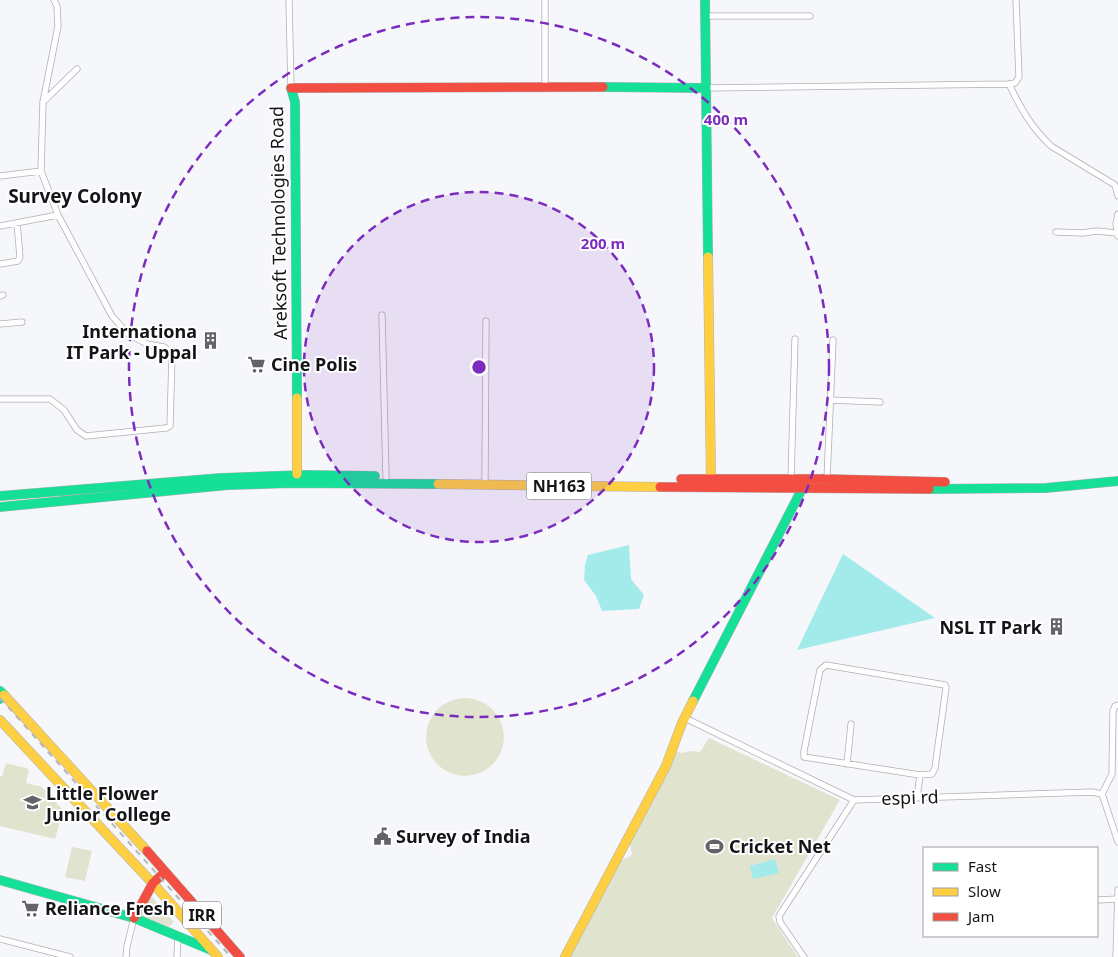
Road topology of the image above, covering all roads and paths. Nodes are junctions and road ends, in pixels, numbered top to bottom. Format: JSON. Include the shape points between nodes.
{"nodes":[{"id":1,"x":54,"y":0,"type":"edge"},
{"id":2,"x":289,"y":0,"type":"edge"},
{"id":3,"x":545,"y":0,"type":"edge"},
{"id":4,"x":705,"y":0,"type":"edge"},
{"id":5,"x":1016,"y":0,"type":"edge"},
{"id":6,"x":706,"y":16,"type":"junction"},
{"id":7,"x":810,"y":16,"type":"dead end"},
{"id":8,"x":77,"y":69,"type":"dead end"},
{"id":9,"x":1009,"y":84,"type":"junction"},
{"id":10,"x":545,"y":86,"type":"junction"},
{"id":11,"x":291,"y":88,"type":"junction"},
{"id":12,"x":706,"y":88,"type":"junction"},
{"id":13,"x":43,"y":102,"type":"junction"},
{"id":14,"x":42,"y":171,"type":"junction"},
{"id":15,"x":0,"y":176,"type":"edge"},
{"id":16,"x":1118,"y":196,"type":"edge"},
{"id":17,"x":58,"y":214,"type":"junction"},
{"id":18,"x":1118,"y":214,"type":"edge"},
{"id":19,"x":17,"y":223,"type":"junction"},
{"id":20,"x":0,"y":226,"type":"edge"},
{"id":21,"x":1056,"y":232,"type":"dead end"},
{"id":22,"x":1118,"y":234,"type":"edge"},
{"id":23,"x":0,"y":264,"type":"edge"},
{"id":24,"x":382,"y":315,"type":"dead end"},
{"id":25,"x":486,"y":321,"type":"dead end"},
{"id":26,"x":22,"y":322,"type":"dead end"},
{"id":27,"x":0,"y":324,"type":"edge"},
{"id":28,"x":795,"y":339,"type":"dead end"},
{"id":29,"x":833,"y":340,"type":"dead end"},
{"id":30,"x":0,"y":399,"type":"edge"},
{"id":31,"x":830,"y":400,"type":"junction"},
{"id":32,"x":880,"y":402,"type":"dead end"},
{"id":33,"x":1118,"y":474,"type":"edge"},
{"id":34,"x":294,"y":475,"type":"junction"},
{"id":35,"x":386,"y":477,"type":"junction"},
{"id":36,"x":485,"y":479,"type":"junction"},
{"id":37,"x":791,"y":479,"type":"junction"},
{"id":38,"x":828,"y":479,"type":"junction"},
{"id":39,"x":1085,"y":481,"type":"junction"},
{"id":40,"x":1118,"y":481,"type":"edge"},
{"id":41,"x":711,"y":483,"type":"junction"},
{"id":42,"x":804,"y":483,"type":"junction"},
{"id":43,"x":0,"y":496,"type":"edge"},
{"id":44,"x":0,"y":507,"type":"edge"},
{"id":45,"x":1,"y":695,"type":"edge"},
{"id":46,"x":1116,"y":707,"type":"edge"},
{"id":47,"x":685,"y":718,"type":"junction"},
{"id":48,"x":0,"y":720,"type":"edge"},
{"id":49,"x":852,"y":724,"type":"dead end"},
{"id":50,"x":1116,"y":739,"type":"edge"},
{"id":51,"x":668,"y":758,"type":"junction"},
{"id":52,"x":847,"y":764,"type":"junction"},
{"id":53,"x":920,"y":775,"type":"junction"},
{"id":54,"x":1115,"y":775,"type":"edge"},
{"id":55,"x":1102,"y":794,"type":"junction"},
{"id":56,"x":917,"y":797,"type":"junction"},
{"id":57,"x":854,"y":800,"type":"junction"},
{"id":58,"x":1118,"y":842,"type":"edge"},
{"id":59,"x":164,"y":873,"type":"junction"},
{"id":60,"x":0,"y":880,"type":"edge"},
{"id":61,"x":153,"y":883,"type":"junction"},
{"id":62,"x":1118,"y":890,"type":"edge"},
{"id":63,"x":1118,"y":899,"type":"edge"},
{"id":64,"x":1098,"y":900,"type":"edge"},
{"id":65,"x":1118,"y":914,"type":"edge"},
{"id":66,"x":134,"y":918,"type":"junction"},
{"id":67,"x":178,"y":936,"type":"junction"},
{"id":68,"x":0,"y":939,"type":"edge"},
{"id":69,"x":211,"y":950,"type":"junction"},
{"id":70,"x":1117,"y":954,"type":"edge"},
{"id":71,"x":70,"y":957,"type":"edge"},
{"id":72,"x":126,"y":957,"type":"edge"},
{"id":73,"x":177,"y":957,"type":"edge"},
{"id":74,"x":218,"y":957,"type":"edge"},
{"id":75,"x":240,"y":957,"type":"edge"},
{"id":76,"x":559,"y":957,"type":"edge"},
{"id":77,"x":565,"y":957,"type":"edge"},
{"id":78,"x":804,"y":957,"type":"edge"}],
"edges":[{"from":1,"to":13,"type":"street","via":[[58,26]]},
{"from":2,"to":11,"type":"street"},
{"from":3,"to":10,"type":"street"},
{"from":4,"to":6,"type":"main road"},
{"from":5,"to":9,"type":"street","via":[[1019,77],[1015,83]]},
{"from":6,"to":7,"type":"street"},
{"from":6,"to":12,"type":"main road"},
{"from":8,"to":13,"type":"street"},
{"from":9,"to":12,"type":"street"},
{"from":9,"to":16,"type":"street","via":[[1030,124],[1042,138],[1114,186]]},
{"from":10,"to":11,"type":"main road"},
{"from":10,"to":12,"type":"main road"},
{"from":11,"to":34,"type":"main road","name":"Areksoft Technologies Road","via":[[295,102]]},
{"from":12,"to":41,"type":"main road"},
{"from":13,"to":14,"type":"street"},
{"from":14,"to":15,"type":"street"},
{"from":14,"to":17,"type":"street"},
{"from":17,"to":19,"type":"street"},
{"from":17,"to":30,"type":"street","via":[[112,316],[127,334],[147,344],[164,347],[172,356],[170,426],[86,436],[50,399]]},
{"from":18,"to":22,"type":"street"},
{"from":19,"to":20,"type":"street"},
{"from":19,"to":23,"type":"street","via":[[20,257],[18,261]]},
{"from":21,"to":22,"type":"street"},
{"from":24,"to":35,"type":"street"},
{"from":25,"to":36,"type":"street"},
{"from":26,"to":27,"type":"street"},
{"from":28,"to":37,"type":"street"},
{"from":29,"to":31,"type":"street"},
{"from":31,"to":32,"type":"street"},
{"from":31,"to":38,"type":"street"},
{"from":33,"to":39,"type":"main road","number":"NH163"},
{"from":34,"to":35,"type":"main road","number":"NH163"},
{"from":34,"to":43,"type":"main road","number":"NH163","via":[[163,481]]},
{"from":35,"to":36,"type":"main road","number":"NH163"},
{"from":36,"to":41,"type":"main road","number":"NH163"},
{"from":37,"to":41,"type":"main road","number":"NH163"},
{"from":37,"to":42,"type":"main road","number":"NH163"},
{"from":38,"to":39,"type":"main road","number":"NH163","via":[[999,483]]},
{"from":38,"to":42,"type":"main road","number":"NH163"},
{"from":39,"to":40,"type":"main road","number":"NH163"},
{"from":39,"to":42,"type":"main road","number":"NH163","via":[[1046,488],[982,490]]},
{"from":41,"to":42,"type":"main road","number":"NH163"},
{"from":41,"to":44,"type":"main road","number":"NH163","via":[[228,485]]},
{"from":42,"to":47,"type":"main road"},
{"from":45,"to":59,"type":"main road","number":"IRR"},
{"from":46,"to":50,"type":"street"},
{"from":47,"to":51,"type":"main road"},
{"from":47,"to":57,"type":"street","name":"espi rd"},
{"from":48,"to":61,"type":"main road","number":"IRR"},
{"from":49,"to":52,"type":"street"},
{"from":50,"to":54,"type":"street"},
{"from":51,"to":76,"type":"main road","via":[[661,764]]},
{"from":51,"to":77,"type":"main road"},
{"from":52,"to":53,"type":"street"},
{"from":52,"to":53,"type":"street","via":[[804,756],[818,677],[826,665],[944,685],[935,768],[932,774]]},
{"from":53,"to":56,"type":"street"},
{"from":54,"to":55,"type":"street"},
{"from":55,"to":56,"type":"street","name":"espi rd"},
{"from":55,"to":58,"type":"street"},
{"from":56,"to":57,"type":"street","name":"espi rd"},
{"from":57,"to":78,"type":"street","via":[[779,916]]},
{"from":59,"to":61,"type":"main road"},
{"from":59,"to":75,"type":"main road","number":"IRR"},
{"from":60,"to":66,"type":"main road"},
{"from":61,"to":66,"type":"main road"},
{"from":61,"to":69,"type":"main road","number":"IRR"},
{"from":62,"to":63,"type":"street"},
{"from":63,"to":64,"type":"street"},
{"from":63,"to":65,"type":"street"},
{"from":65,"to":70,"type":"street"},
{"from":66,"to":67,"type":"main road"},
{"from":66,"to":72,"type":"street"},
{"from":67,"to":69,"type":"main road"},
{"from":67,"to":73,"type":"street"},
{"from":68,"to":71,"type":"street"},
{"from":69,"to":74,"type":"main road","number":"IRR"}]}
